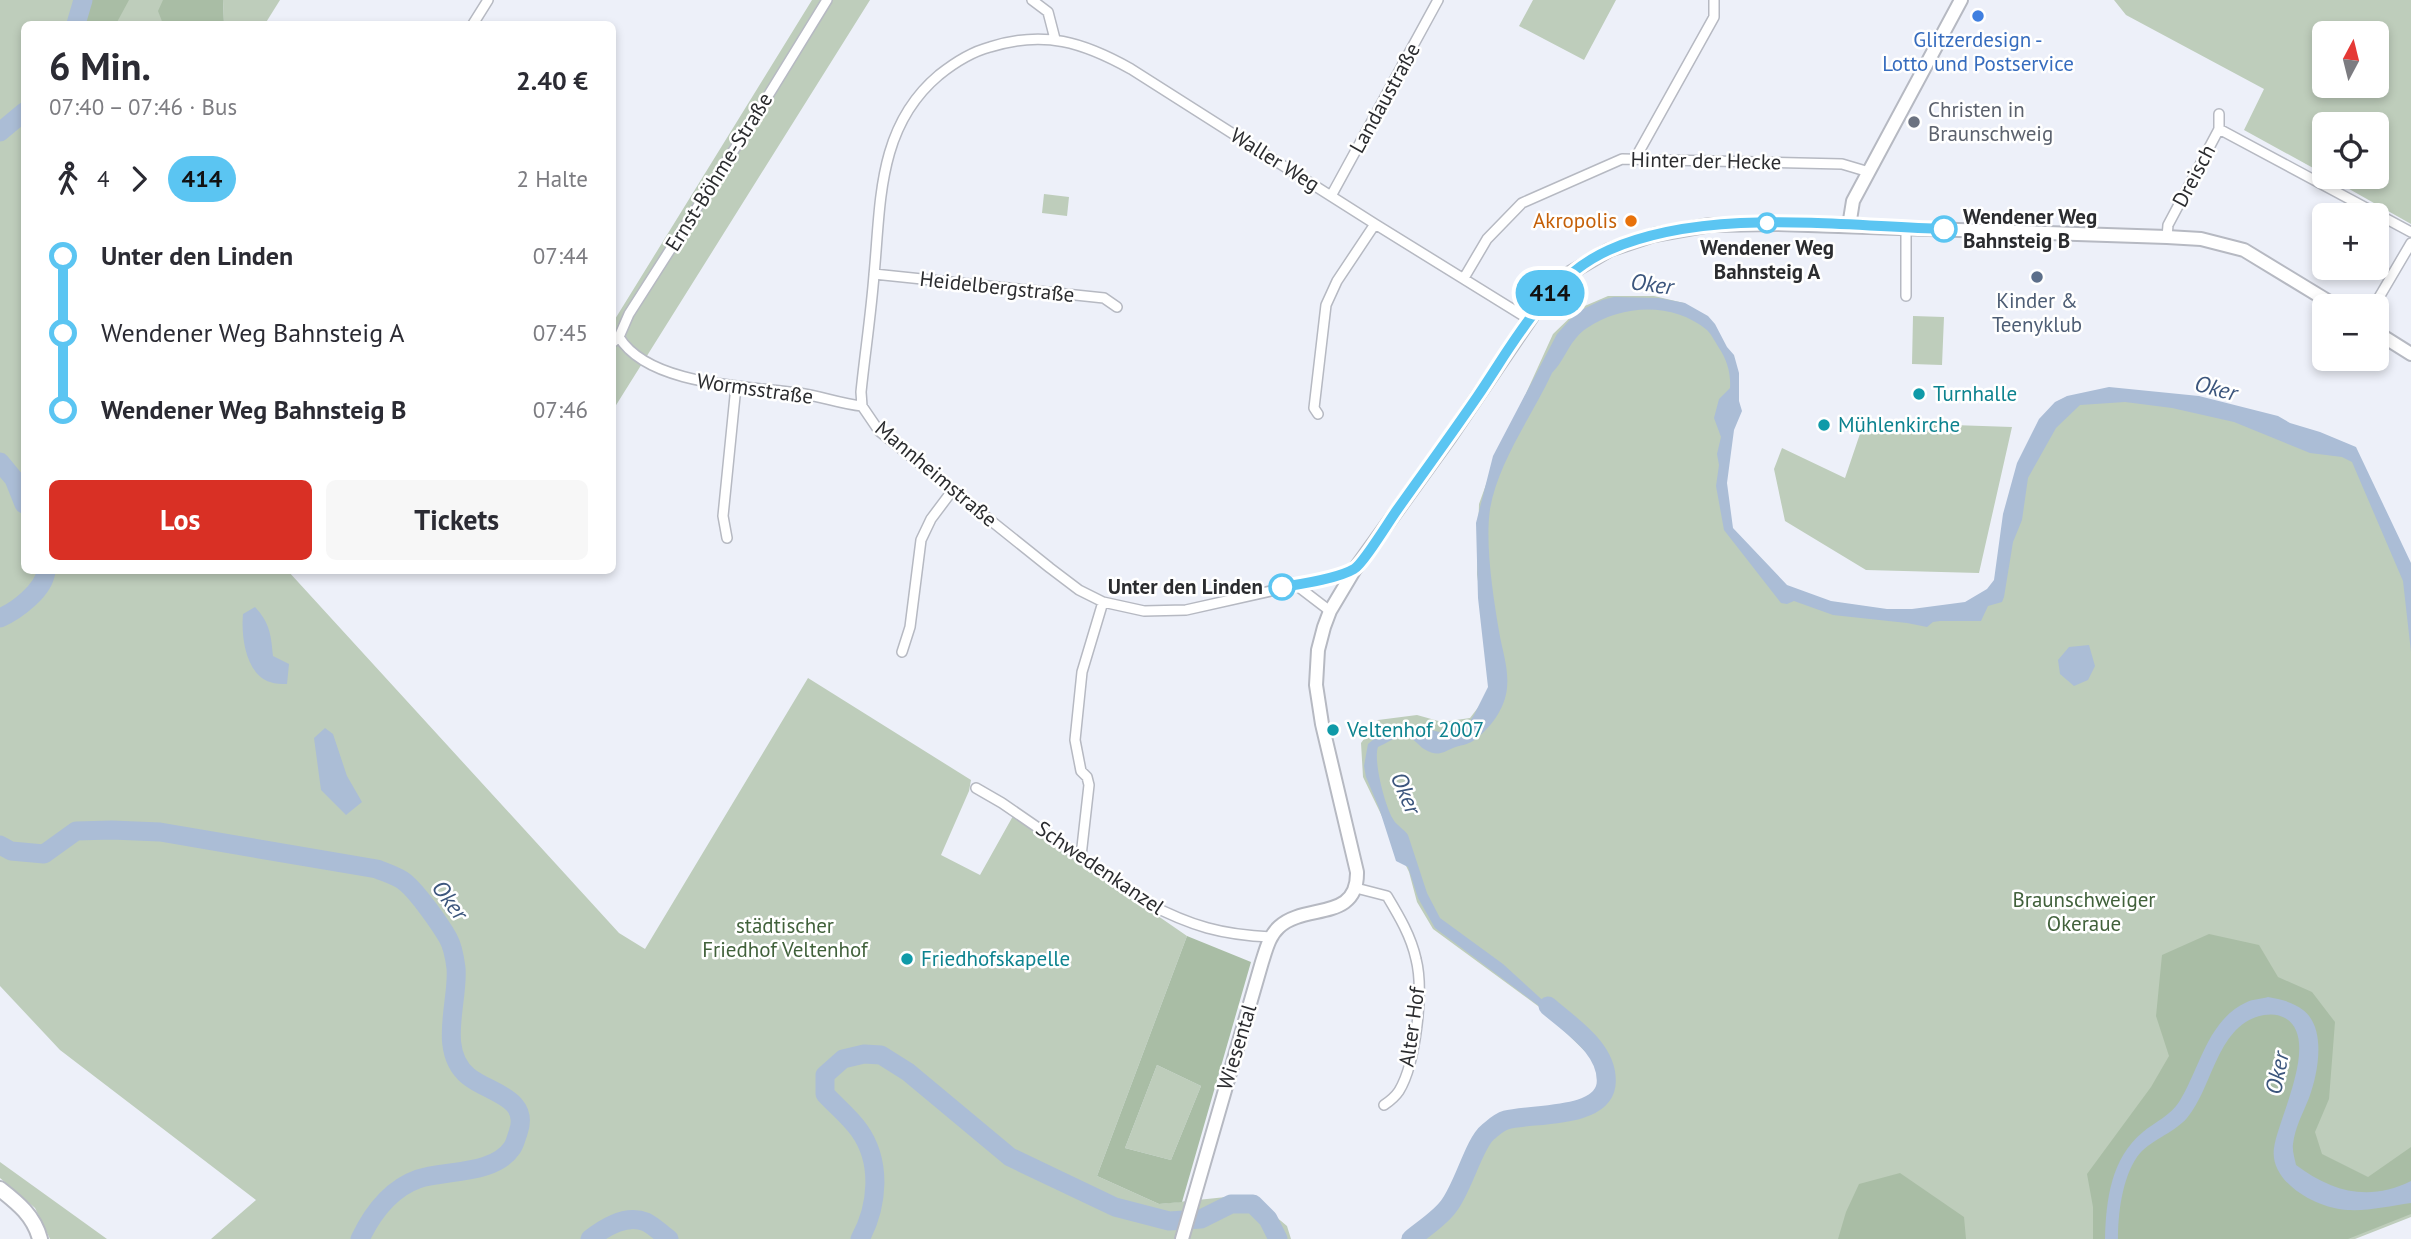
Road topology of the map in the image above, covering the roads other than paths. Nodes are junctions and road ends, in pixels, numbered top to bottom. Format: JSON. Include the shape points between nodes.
{"nodes":[{"id":1,"x":488,"y":0,"type":"edge"},
{"id":2,"x":827,"y":0,"type":"edge"},
{"id":3,"x":1032,"y":0,"type":"edge"},
{"id":4,"x":1438,"y":0,"type":"edge"},
{"id":5,"x":1714,"y":0,"type":"edge"},
{"id":6,"x":1961,"y":0,"type":"edge"},
{"id":7,"x":475,"y":21,"type":"edge"},
{"id":8,"x":1055,"y":39,"type":"junction"},
{"id":9,"x":2219,"y":114,"type":"dead end"},
{"id":10,"x":2219,"y":129,"type":"junction"},
{"id":11,"x":1636,"y":157,"type":"junction"},
{"id":12,"x":1869,"y":172,"type":"junction"},
{"id":13,"x":1331,"y":195,"type":"junction"},
{"id":14,"x":1375,"y":224,"type":"junction"},
{"id":15,"x":1849,"y":226,"type":"junction"},
{"id":16,"x":1906,"y":228,"type":"junction"},
{"id":17,"x":2411,"y":232,"type":"edge"},
{"id":18,"x":2167,"y":237,"type":"junction"},
{"id":19,"x":2411,"y":243,"type":"edge"},
{"id":20,"x":874,"y":274,"type":"junction"},
{"id":21,"x":1464,"y":278,"type":"junction"},
{"id":22,"x":2316,"y":294,"type":"edge"},
{"id":23,"x":2381,"y":294,"type":"edge"},
{"id":24,"x":1906,"y":296,"type":"dead end"},
{"id":25,"x":1117,"y":307,"type":"dead end"},
{"id":26,"x":1530,"y":320,"type":"junction"},
{"id":27,"x":616,"y":336,"type":"edge"},
{"id":28,"x":616,"y":339,"type":"edge"},
{"id":29,"x":2389,"y":340,"type":"edge"},
{"id":30,"x":2411,"y":354,"type":"edge"},
{"id":31,"x":736,"y":386,"type":"junction"},
{"id":32,"x":862,"y":406,"type":"junction"},
{"id":33,"x":1318,"y":414,"type":"dead end"},
{"id":34,"x":952,"y":491,"type":"junction"},
{"id":35,"x":727,"y":538,"type":"dead end"},
{"id":36,"x":1355,"y":569,"type":"junction"},
{"id":37,"x":1296,"y":585,"type":"junction"},
{"id":38,"x":1103,"y":602,"type":"junction"},
{"id":39,"x":1330,"y":611,"type":"junction"},
{"id":40,"x":902,"y":652,"type":"dead end"},
{"id":41,"x":976,"y":788,"type":"dead end"},
{"id":42,"x":1081,"y":856,"type":"junction"},
{"id":43,"x":1356,"y":888,"type":"junction"},
{"id":44,"x":1271,"y":937,"type":"junction"},
{"id":45,"x":1384,"y":1105,"type":"dead end"},
{"id":46,"x":0,"y":1189,"type":"edge"},
{"id":47,"x":40,"y":1239,"type":"edge"},
{"id":48,"x":1182,"y":1239,"type":"edge"}],
"edges":[{"from":1,"to":7,"type":"street"},
{"from":2,"to":27,"type":"street","name":"Ernst-Böhme-Straße"},
{"from":3,"to":8,"type":"street","via":[[1048,12]]},
{"from":4,"to":13,"type":"street","name":"Landaustraße"},
{"from":5,"to":11,"type":"street","via":[[1714,17]]},
{"from":6,"to":12,"type":"street"},
{"from":8,"to":13,"type":"street","name":"Waller Weg","via":[[1120,62]]},
{"from":8,"to":20,"type":"street","name":"Mannheimstraße","via":[[1012,41],[981,49],[947,69],[911,104],[887,159]]},
{"from":9,"to":10,"type":"street","name":"Dreisch"},
{"from":10,"to":17,"type":"street"},
{"from":10,"to":18,"type":"street","name":"Dreisch","via":[[2168,225]]},
{"from":11,"to":12,"type":"street","name":"Hinter der Hecke","via":[[1842,164]]},
{"from":11,"to":21,"type":"street","name":"Hinter der Hecke","via":[[1522,203],[1487,239]]},
{"from":12,"to":15,"type":"street","via":[[1853,201]]},
{"from":13,"to":14,"type":"street","name":"Waller Weg"},
{"from":14,"to":21,"type":"street","name":"Waller Weg"},
{"from":14,"to":33,"type":"street","via":[[1326,304],[1314,408]]},
{"from":15,"to":16,"type":"street"},
{"from":15,"to":26,"type":"street","via":[[1719,225],[1672,230],[1631,242],[1570,273]]},
{"from":16,"to":18,"type":"street"},
{"from":16,"to":24,"type":"street"},
{"from":18,"to":22,"type":"street","via":[[2201,239],[2245,250]]},
{"from":19,"to":23,"type":"street"},
{"from":20,"to":25,"type":"street","name":"Heidelbergstraße","via":[[1104,298]]},
{"from":20,"to":32,"type":"street","name":"Mannheimstraße"},
{"from":21,"to":26,"type":"street","name":"Waller Weg"},
{"from":26,"to":36,"type":"street"},
{"from":28,"to":31,"type":"street","name":"Wormsstraße","via":[[688,379]]},
{"from":29,"to":30,"type":"street"},
{"from":31,"to":32,"type":"street","name":"Wormsstraße"},
{"from":31,"to":35,"type":"street","via":[[723,516]]},
{"from":32,"to":34,"type":"street","name":"Mannheimstraße","via":[[879,431]]},
{"from":34,"to":38,"type":"street","name":"Mannheimstraße","via":[[1074,587]]},
{"from":34,"to":40,"type":"street","via":[[921,540],[910,627]]},
{"from":36,"to":37,"type":"street","name":"Mannheimstraße"},
{"from":36,"to":39,"type":"street"},
{"from":37,"to":38,"type":"street","name":"Mannheimstraße","via":[[1167,612]]},
{"from":37,"to":39,"type":"street"},
{"from":38,"to":42,"type":"street","via":[[1082,672],[1075,740],[1088,785]]},
{"from":39,"to":43,"type":"street","via":[[1318,650],[1316,685],[1357,872]]},
{"from":41,"to":42,"type":"street","name":"Schwedenkanzel"},
{"from":42,"to":44,"type":"street","name":"Schwedenkanzel","via":[[1180,919],[1229,935]]},
{"from":43,"to":44,"type":"street","via":[[1345,902],[1286,922]]},
{"from":43,"to":45,"type":"street","name":"Alter Hof","via":[[1387,896],[1410,939],[1419,973],[1410,1062],[1400,1089]]},
{"from":44,"to":48,"type":"street","name":"Wiesental"},
{"from":46,"to":47,"type":"main road","via":[[26,1211]]}]}
